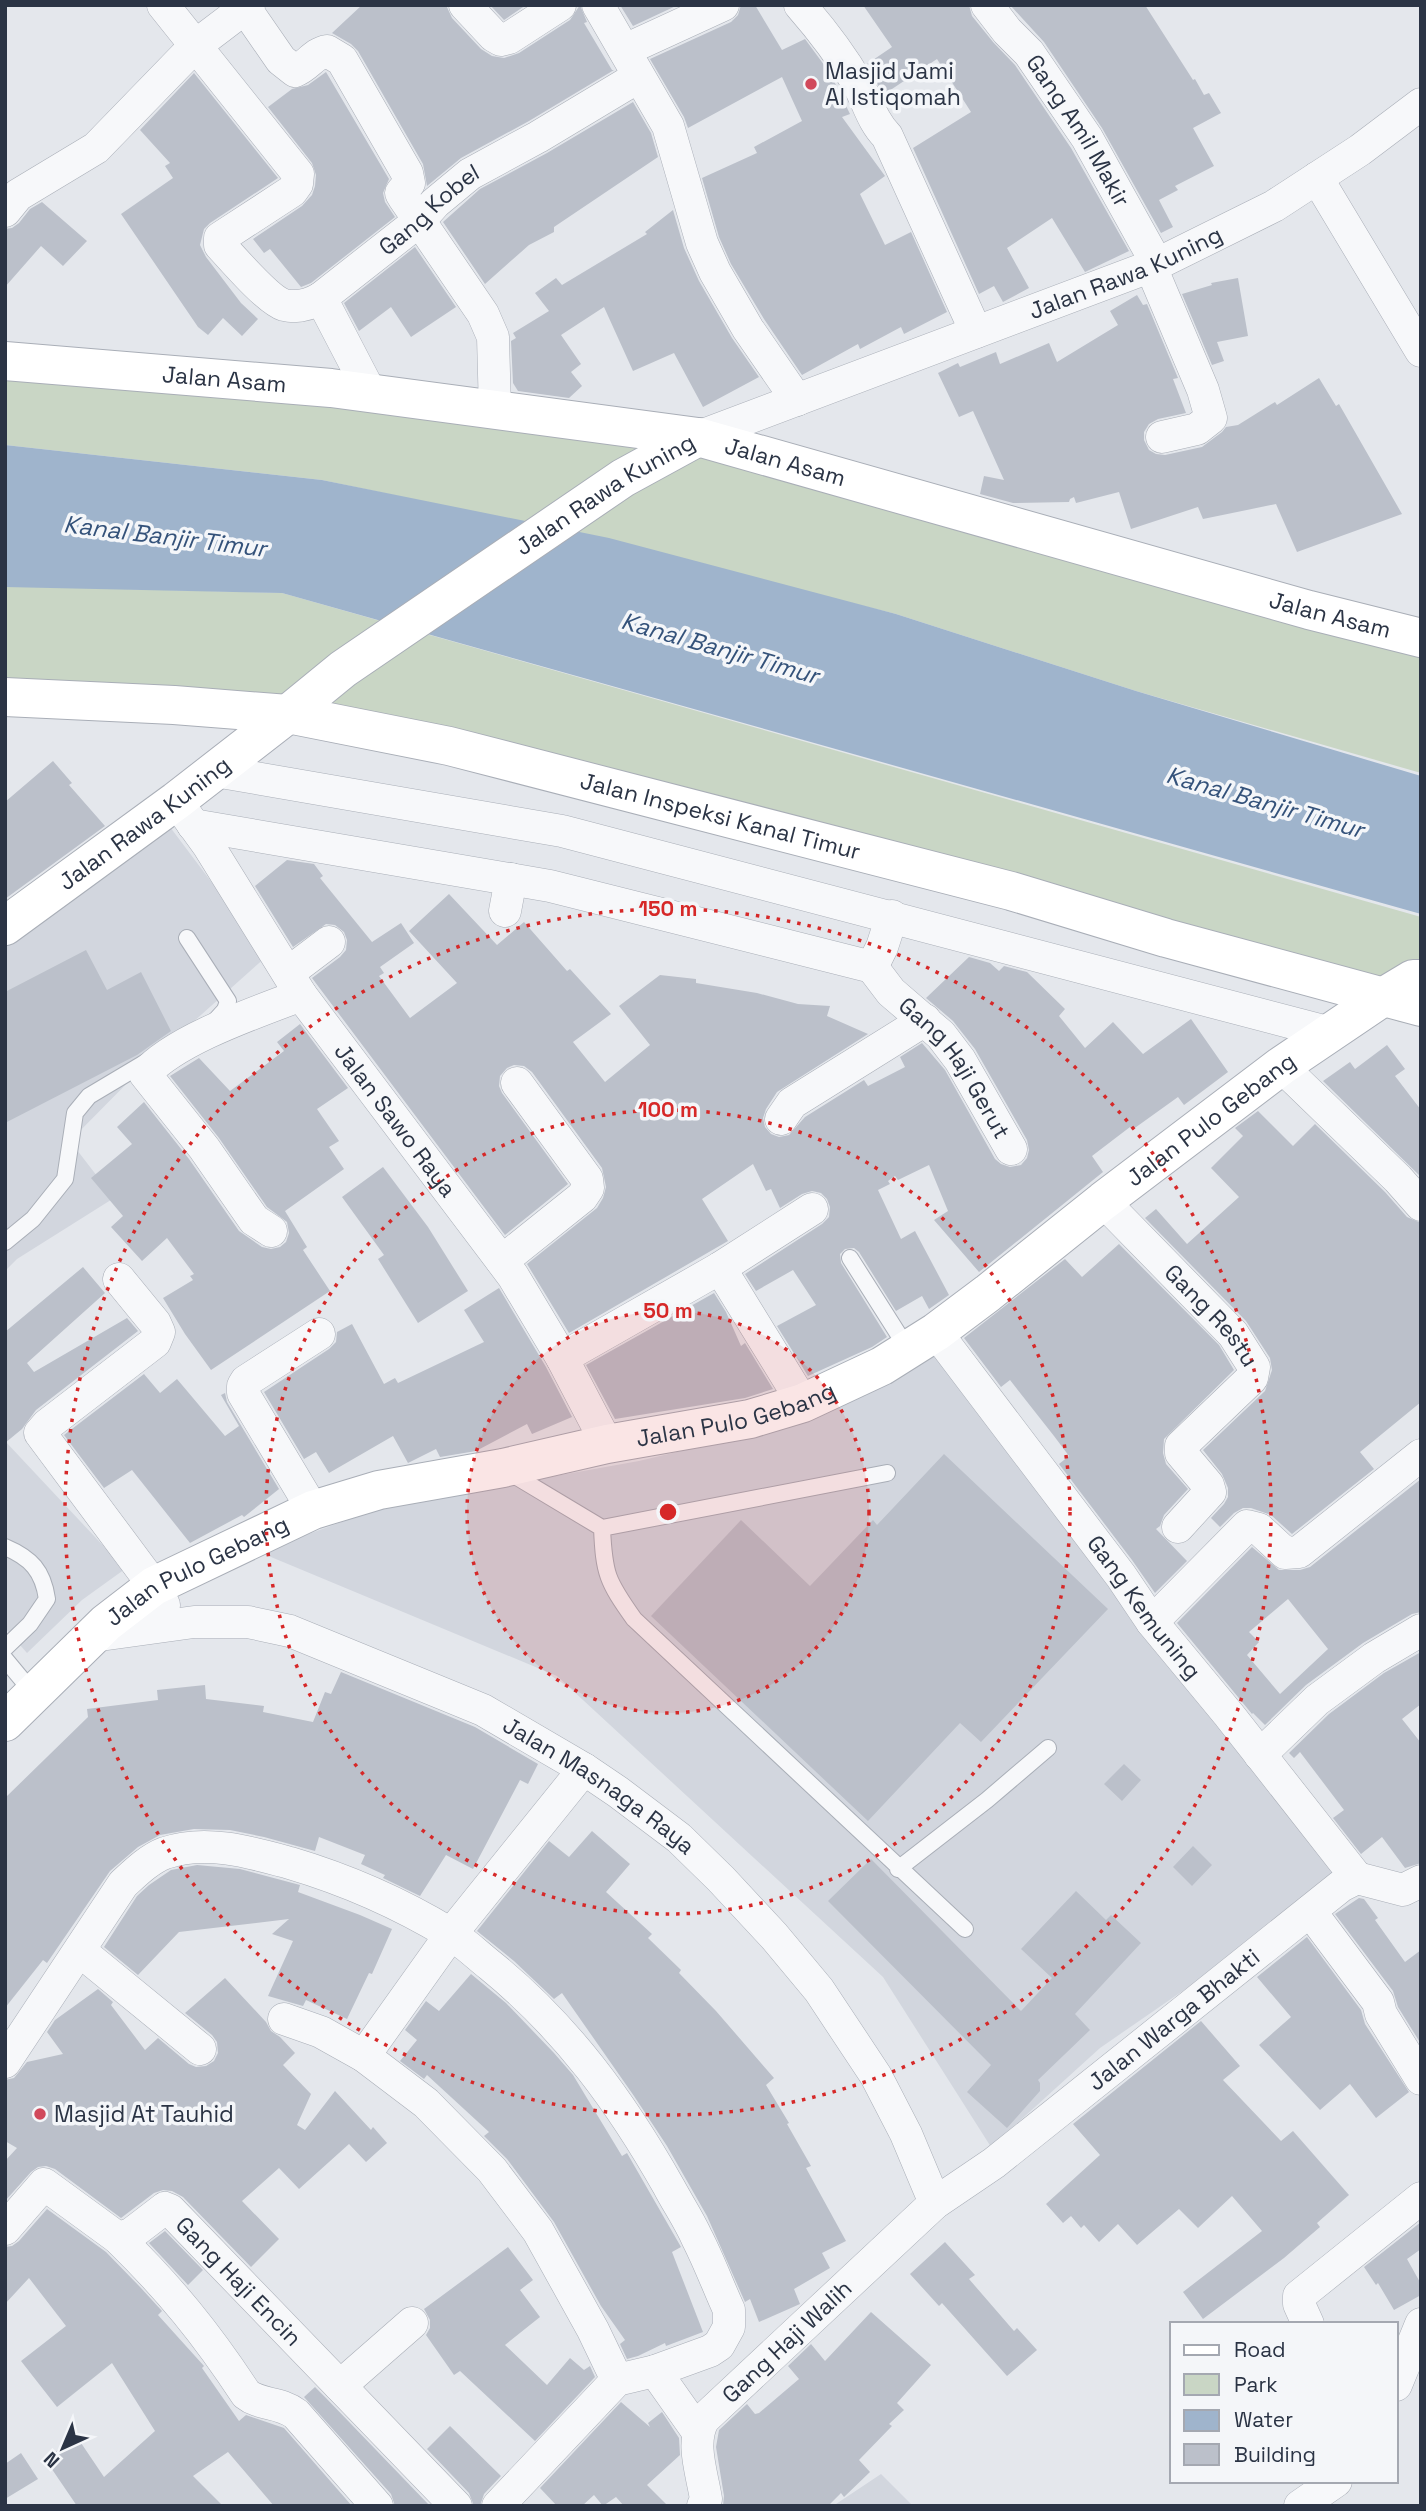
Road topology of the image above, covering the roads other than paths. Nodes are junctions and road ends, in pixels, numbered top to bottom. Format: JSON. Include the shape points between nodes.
{"nodes":[{"id":1,"x":163,"y":5,"type":"edge"},
{"id":2,"x":465,"y":5,"type":"edge"},
{"id":3,"x":560,"y":5,"type":"edge"},
{"id":4,"x":598,"y":5,"type":"edge"},
{"id":5,"x":723,"y":5,"type":"edge"},
{"id":6,"x":800,"y":5,"type":"edge"},
{"id":7,"x":987,"y":5,"type":"edge"},
{"id":8,"x":247,"y":7,"type":"edge"},
{"id":9,"x":195,"y":46,"type":"junction"},
{"id":10,"x":631,"y":63,"type":"junction"},
{"id":11,"x":1421,"y":104,"type":"edge"},
{"id":12,"x":1317,"y":178,"type":"junction"},
{"id":13,"x":5,"y":211,"type":"edge"},
{"id":14,"x":419,"y":221,"type":"junction"},
{"id":15,"x":1154,"y":265,"type":"junction"},
{"id":16,"x":321,"y":298,"type":"junction"},
{"id":17,"x":976,"y":332,"type":"junction"},
{"id":18,"x":1421,"y":351,"type":"edge"},
{"id":19,"x":5,"y":361,"type":"edge"},
{"id":20,"x":371,"y":394,"type":"junction"},
{"id":21,"x":797,"y":400,"type":"junction"},
{"id":22,"x":495,"y":411,"type":"junction"},
{"id":23,"x":1161,"y":437,"type":"dead end"},
{"id":24,"x":698,"y":438,"type":"junction"},
{"id":25,"x":1421,"y":638,"type":"edge"},
{"id":26,"x":5,"y":697,"type":"edge"},
{"id":27,"x":288,"y":714,"type":"junction"},
{"id":28,"x":215,"y":771,"type":"junction"},
{"id":29,"x":185,"y":813,"type":"junction"},
{"id":30,"x":511,"y":879,"type":"junction"},
{"id":31,"x":505,"y":911,"type":"dead end"},
{"id":32,"x":892,"y":916,"type":"junction"},
{"id":33,"x":5,"y":926,"type":"edge"},
{"id":34,"x":187,"y":938,"type":"dead end"},
{"id":35,"x":328,"y":942,"type":"dead end"},
{"id":36,"x":881,"y":979,"type":"junction"},
{"id":37,"x":294,"y":984,"type":"junction"},
{"id":38,"x":1412,"y":984,"type":"edge"},
{"id":39,"x":925,"y":1020,"type":"junction"},
{"id":40,"x":1331,"y":1032,"type":"junction"},
{"id":41,"x":1281,"y":1066,"type":"junction"},
{"id":42,"x":517,"y":1083,"type":"dead end"},
{"id":43,"x":781,"y":1119,"type":"dead end"},
{"id":44,"x":1011,"y":1149,"type":"dead end"},
{"id":45,"x":1103,"y":1201,"type":"junction"},
{"id":46,"x":1421,"y":1205,"type":"edge"},
{"id":47,"x":812,"y":1209,"type":"dead end"},
{"id":48,"x":271,"y":1231,"type":"dead end"},
{"id":49,"x":5,"y":1242,"type":"edge"},
{"id":50,"x":850,"y":1258,"type":"dead end"},
{"id":51,"x":502,"y":1261,"type":"junction"},
{"id":52,"x":720,"y":1268,"type":"junction"},
{"id":53,"x":119,"y":1279,"type":"dead end"},
{"id":54,"x":320,"y":1334,"type":"dead end"},
{"id":55,"x":922,"y":1341,"type":"junction"},
{"id":56,"x":562,"y":1358,"type":"junction"},
{"id":57,"x":803,"y":1403,"type":"junction"},
{"id":58,"x":607,"y":1444,"type":"junction"},
{"id":59,"x":1421,"y":1455,"type":"edge"},
{"id":60,"x":503,"y":1468,"type":"junction"},
{"id":61,"x":887,"y":1473,"type":"dead end"},
{"id":62,"x":313,"y":1510,"type":"junction"},
{"id":63,"x":1178,"y":1527,"type":"dead end"},
{"id":64,"x":603,"y":1528,"type":"junction"},
{"id":65,"x":5,"y":1547,"type":"edge"},
{"id":66,"x":154,"y":1586,"type":"junction"},
{"id":67,"x":1152,"y":1622,"type":"junction"},
{"id":68,"x":173,"y":1624,"type":"junction"},
{"id":69,"x":1421,"y":1630,"type":"edge"},
{"id":70,"x":93,"y":1636,"type":"junction"},
{"id":71,"x":5,"y":1648,"type":"edge"},
{"id":72,"x":5,"y":1660,"type":"edge"},
{"id":73,"x":34,"y":1694,"type":"junction"},
{"id":74,"x":5,"y":1722,"type":"edge"},
{"id":75,"x":1048,"y":1748,"type":"dead end"},
{"id":76,"x":1261,"y":1755,"type":"junction"},
{"id":77,"x":584,"y":1769,"type":"junction"},
{"id":78,"x":898,"y":1869,"type":"junction"},
{"id":79,"x":1357,"y":1878,"type":"junction"},
{"id":80,"x":1421,"y":1881,"type":"edge"},
{"id":81,"x":1310,"y":1911,"type":"junction"},
{"id":82,"x":965,"y":1929,"type":"dead end"},
{"id":83,"x":451,"y":1934,"type":"junction"},
{"id":84,"x":80,"y":1951,"type":"junction"},
{"id":85,"x":284,"y":2019,"type":"dead end"},
{"id":86,"x":200,"y":2049,"type":"dead end"},
{"id":87,"x":364,"y":2056,"type":"junction"},
{"id":88,"x":5,"y":2062,"type":"edge"},
{"id":89,"x":1421,"y":2079,"type":"edge"},
{"id":90,"x":1421,"y":2198,"type":"edge"},
{"id":91,"x":934,"y":2203,"type":"junction"},
{"id":92,"x":5,"y":2229,"type":"edge"},
{"id":93,"x":118,"y":2238,"type":"junction"},
{"id":94,"x":729,"y":2317,"type":"junction"},
{"id":95,"x":1307,"y":2322,"type":"edge"},
{"id":96,"x":412,"y":2323,"type":"dead end"},
{"id":97,"x":1421,"y":2324,"type":"edge"},
{"id":98,"x":771,"y":2357,"type":"junction"},
{"id":99,"x":654,"y":2371,"type":"junction"},
{"id":100,"x":617,"y":2380,"type":"junction"},
{"id":101,"x":1398,"y":2380,"type":"edge"},
{"id":102,"x":340,"y":2386,"type":"junction"},
{"id":103,"x":698,"y":2432,"type":"junction"},
{"id":104,"x":1333,"y":2483,"type":"edge"},
{"id":105,"x":707,"y":2503,"type":"edge"},
{"id":106,"x":377,"y":2506,"type":"edge"},
{"id":107,"x":456,"y":2506,"type":"edge"},
{"id":108,"x":498,"y":2506,"type":"edge"},
{"id":109,"x":1300,"y":2506,"type":"edge"}],
"edges":[{"from":1,"to":9,"type":"street"},
{"from":2,"to":3,"type":"street","via":[[501,40]]},
{"from":4,"to":10,"type":"street"},
{"from":5,"to":10,"type":"street","name":"Gang Kobel"},
{"from":6,"to":17,"type":"street","via":[[846,64],[877,126],[887,136]]},
{"from":7,"to":15,"type":"street","name":"Gang Amil Makir","via":[[1029,53],[1087,138]]},
{"from":8,"to":9,"type":"street"},
{"from":8,"to":14,"type":"street","via":[[281,60],[295,71],[320,52],[342,60],[407,173],[409,183],[401,193]]},
{"from":9,"to":13,"type":"street","via":[[96,148],[18,195]]},
{"from":9,"to":16,"type":"street","via":[[298,174],[292,191],[220,237],[220,245],[282,304],[300,307]]},
{"from":10,"to":14,"type":"street","name":"Gang Kobel","via":[[538,137],[470,174]]},
{"from":10,"to":21,"type":"street","via":[[668,126],[715,272]]},
{"from":11,"to":12,"type":"street","name":"Jalan Rawa Kuning"},
{"from":12,"to":15,"type":"street","name":"Jalan Rawa Kuning","via":[[1274,206]]},
{"from":12,"to":18,"type":"street"},
{"from":14,"to":16,"type":"street","name":"Gang Kobel"},
{"from":14,"to":22,"type":"street","via":[[483,314],[493,337]]},
{"from":15,"to":17,"type":"street","name":"Jalan Rawa Kuning"},
{"from":15,"to":23,"type":"street","name":"Gang Amil Makir","via":[[1211,418],[1197,429]]},
{"from":16,"to":20,"type":"street"},
{"from":17,"to":21,"type":"street","name":"Jalan Rawa Kuning"},
{"from":19,"to":20,"type":"street","name":"Jalan Asam"},
{"from":20,"to":22,"type":"street","name":"Jalan Asam"},
{"from":21,"to":24,"type":"street","name":"Jalan Rawa Kuning"},
{"from":22,"to":24,"type":"street","name":"Jalan Asam"},
{"from":24,"to":25,"type":"street","name":"Jalan Asam"},
{"from":24,"to":27,"type":"street","name":"Jalan Rawa Kuning","via":[[623,478],[342,669]]},
{"from":26,"to":27,"type":"street","name":"Jalan Inspeksi Kanal Timur"},
{"from":27,"to":28,"type":"street","name":"Jalan Rawa Kuning"},
{"from":27,"to":38,"type":"street","name":"Jalan Inspeksi Kanal Timur","via":[[449,746],[596,783],[1011,891],[1166,938]]},
{"from":28,"to":29,"type":"street","name":"Jalan Rawa Kuning"},
{"from":28,"to":32,"type":"street","via":[[562,831]]},
{"from":29,"to":30,"type":"street"},
{"from":29,"to":33,"type":"street","name":"Jalan Rawa Kuning"},
{"from":29,"to":37,"type":"street","name":"Jalan Sawo Raya"},
{"from":30,"to":31,"type":"street"},
{"from":30,"to":36,"type":"street"},
{"from":32,"to":36,"type":"street","via":[[882,947]]},
{"from":32,"to":40,"type":"street"},
{"from":34,"to":49,"type":"lane","via":[[228,1001],[225,1010],[218,1019],[89,1096],[75,1113],[65,1179],[33,1219]]},
{"from":35,"to":37,"type":"street"},
{"from":36,"to":39,"type":"street","name":"Gang Haji Gerut"},
{"from":37,"to":48,"type":"street","via":[[155,1062],[145,1074],[254,1220]]},
{"from":37,"to":51,"type":"street","name":"Jalan Sawo Raya"},
{"from":38,"to":40,"type":"street","name":"Jalan Pulo Gebang"},
{"from":39,"to":43,"type":"street","via":[[792,1103]]},
{"from":39,"to":44,"type":"street","name":"Gang Haji Gerut","via":[[960,1060]]},
{"from":40,"to":41,"type":"street","name":"Jalan Pulo Gebang"},
{"from":41,"to":45,"type":"street","name":"Jalan Pulo Gebang"},
{"from":41,"to":46,"type":"street"},
{"from":42,"to":51,"type":"street","via":[[587,1179],[588,1188]]},
{"from":45,"to":55,"type":"street","name":"Jalan Pulo Gebang"},
{"from":45,"to":63,"type":"street","name":"Gang Restu","via":[[1233,1334],[1255,1367],[1252,1378],[1181,1446],[1181,1453],[1210,1492]]},
{"from":47,"to":52,"type":"street"},
{"from":50,"to":55,"type":"lane"},
{"from":51,"to":56,"type":"street","name":"Jalan Sawo Raya"},
{"from":52,"to":56,"type":"street"},
{"from":52,"to":57,"type":"street"},
{"from":53,"to":66,"type":"street","via":[[156,1323],[155,1342],[40,1433]]},
{"from":54,"to":62,"type":"street","via":[[243,1386]]},
{"from":55,"to":57,"type":"street","name":"Jalan Pulo Gebang","via":[[882,1366]]},
{"from":55,"to":67,"type":"street","name":"Gang Kemuning","via":[[1113,1565]]},
{"from":56,"to":58,"type":"street","name":"Jalan Sawo Raya"},
{"from":57,"to":58,"type":"street","name":"Jalan Pulo Gebang","via":[[750,1419]]},
{"from":58,"to":60,"type":"street","name":"Jalan Pulo Gebang"},
{"from":59,"to":67,"type":"street","via":[[1299,1552],[1286,1554],[1259,1529],[1245,1527]]},
{"from":60,"to":62,"type":"street","name":"Jalan Pulo Gebang","via":[[379,1490]]},
{"from":60,"to":64,"type":"lane"},
{"from":61,"to":64,"type":"lane"},
{"from":62,"to":66,"type":"street","name":"Jalan Pulo Gebang"},
{"from":64,"to":78,"type":"lane","via":[[604,1563],[612,1587],[634,1619]]},
{"from":65,"to":71,"type":"lane","via":[[29,1559],[45,1585],[47,1599],[30,1625]]},
{"from":66,"to":68,"type":"street"},
{"from":66,"to":70,"type":"street","name":"Jalan Pulo Gebang"},
{"from":67,"to":76,"type":"street","name":"Gang Kemuning"},
{"from":68,"to":70,"type":"street","name":"Jalan Masnaga Raya"},
{"from":68,"to":77,"type":"street","name":"Jalan Masnaga Raya","via":[[248,1622],[290,1631],[483,1710]]},
{"from":69,"to":76,"type":"street","via":[[1327,1692]]},
{"from":70,"to":73,"type":"street","name":"Jalan Pulo Gebang"},
{"from":72,"to":73,"type":"lane"},
{"from":73,"to":74,"type":"street","name":"Jalan Pulo Gebang"},
{"from":75,"to":78,"type":"lane"},
{"from":76,"to":79,"type":"street","name":"Gang Kemuning"},
{"from":77,"to":83,"type":"street"},
{"from":77,"to":91,"type":"street","name":"Jalan Masnaga Raya","via":[[679,1838],[775,1936],[876,2076]]},
{"from":78,"to":82,"type":"lane"},
{"from":79,"to":80,"type":"street","via":[[1397,1890]]},
{"from":79,"to":81,"type":"street","name":"Jalan Warga Bhakti"},
{"from":81,"to":89,"type":"street","via":[[1378,2002]]},
{"from":81,"to":91,"type":"street","name":"Jalan Warga Bhakti","via":[[994,2163]]},
{"from":83,"to":84,"type":"street","via":[[306,1868],[221,1847],[193,1848],[165,1854],[123,1884]]},
{"from":83,"to":87,"type":"street"},
{"from":83,"to":94,"type":"street","via":[[517,1987],[602,2081],[697,2237]]},
{"from":84,"to":86,"type":"street"},
{"from":84,"to":88,"type":"street"},
{"from":85,"to":87,"type":"street","via":[[321,2032]]},
{"from":87,"to":100,"type":"street","via":[[426,2103],[507,2189],[538,2231]]},
{"from":90,"to":95,"type":"street","via":[[1299,2296]]},
{"from":91,"to":98,"type":"street","name":"Gang Haji Walih"},
{"from":92,"to":93,"type":"street","via":[[44,2184]]},
{"from":93,"to":102,"type":"street","name":"Gang Haji Encin","via":[[131,2234],[165,2208],[170,2210]]},
{"from":93,"to":106,"type":"street","via":[[181,2303],[246,2394],[296,2414]]},
{"from":94,"to":98,"type":"street"},
{"from":94,"to":99,"type":"street","via":[[719,2345]]},
{"from":96,"to":102,"type":"street"},
{"from":97,"to":101,"type":"street"},
{"from":98,"to":103,"type":"street","name":"Gang Haji Walih","via":[[708,2415]]},
{"from":99,"to":100,"type":"street"},
{"from":99,"to":103,"type":"street"},
{"from":100,"to":108,"type":"street"},
{"from":102,"to":107,"type":"street","name":"Gang Haji Encin"},
{"from":103,"to":105,"type":"street"},
{"from":104,"to":109,"type":"street"}]}
